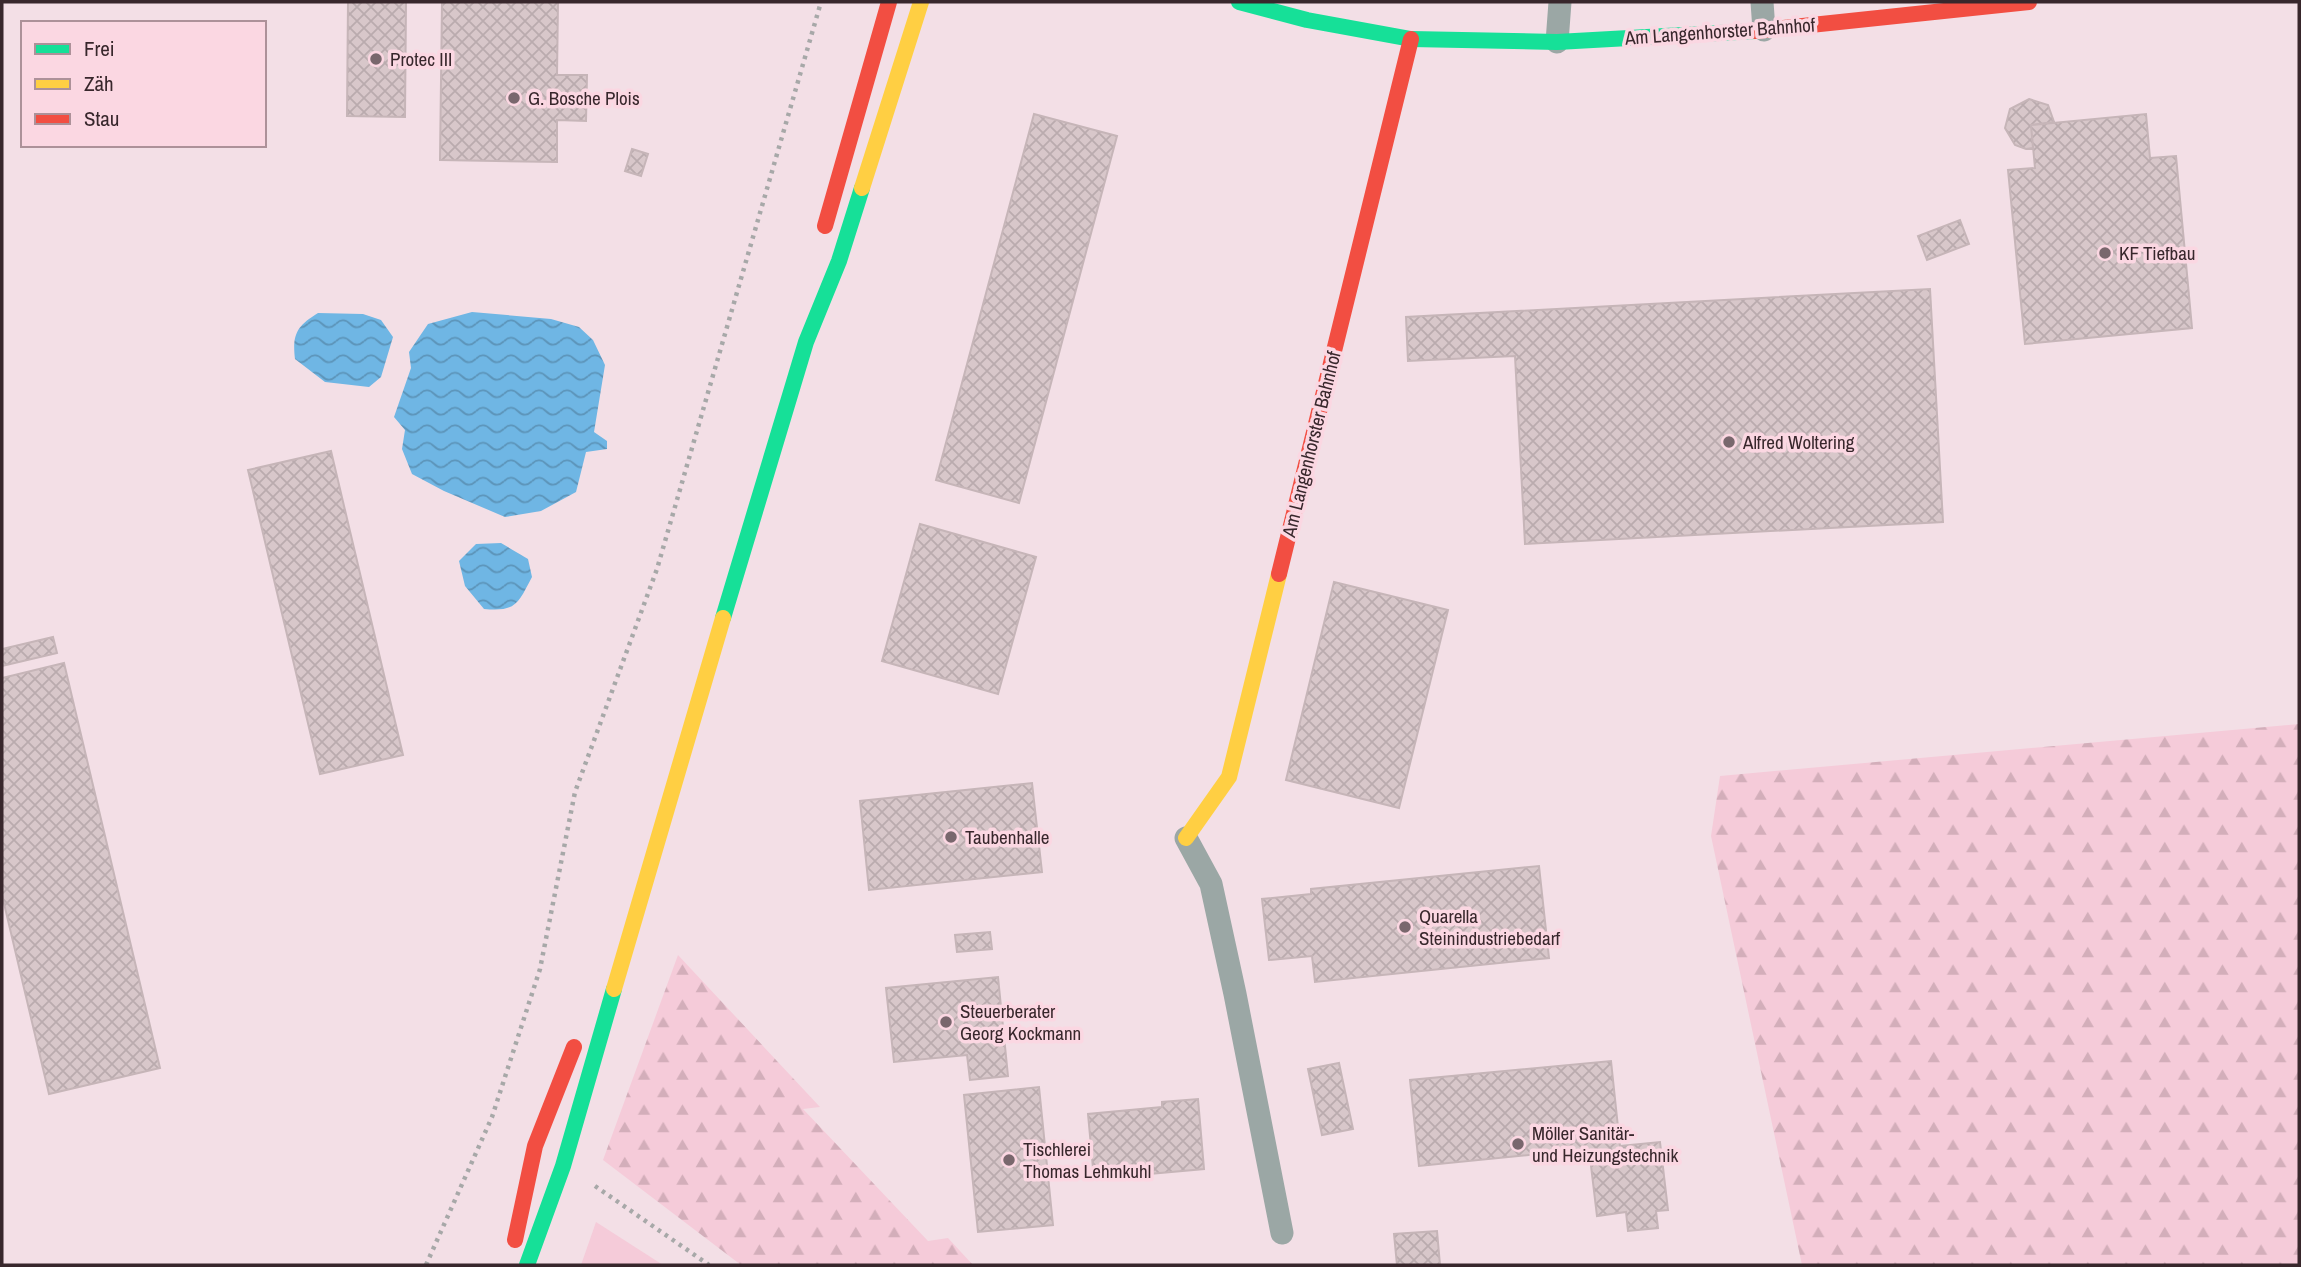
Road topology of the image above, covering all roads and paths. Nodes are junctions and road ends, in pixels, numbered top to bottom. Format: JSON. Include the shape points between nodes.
{"nodes":[{"id":1,"x":821,"y":2,"type":"edge"},
{"id":2,"x":889,"y":2,"type":"edge"},
{"id":3,"x":921,"y":2,"type":"edge"},
{"id":4,"x":1239,"y":2,"type":"edge"},
{"id":5,"x":1560,"y":2,"type":"edge"},
{"id":6,"x":1762,"y":2,"type":"edge"},
{"id":7,"x":2029,"y":2,"type":"edge"},
{"id":8,"x":1764,"y":30,"type":"junction"},
{"id":9,"x":1411,"y":39,"type":"junction"},
{"id":10,"x":1557,"y":42,"type":"junction"},
{"id":11,"x":822,"y":237,"type":"dead end"},
{"id":12,"x":815,"y":275,"type":"dead end"},
{"id":13,"x":807,"y":342,"type":"junction"},
{"id":14,"x":659,"y":830,"type":"junction"},
{"id":15,"x":1186,"y":838,"type":"joint"},
{"id":16,"x":600,"y":982,"type":"dead end"},
{"id":17,"x":580,"y":1032,"type":"dead end"},
{"id":18,"x":563,"y":1166,"type":"junction"},
{"id":19,"x":1283,"y":1233,"type":"dead end"},
{"id":20,"x":512,"y":1252,"type":"dead end"},
{"id":21,"x":426,"y":1265,"type":"edge"},
{"id":22,"x":527,"y":1265,"type":"edge"},
{"id":23,"x":709,"y":1265,"type":"edge"}],
"edges":[{"from":1,"to":21,"type":"path","via":[[657,569],[575,793],[540,969],[492,1117]]},
{"from":2,"to":11,"type":"street"},
{"from":3,"to":13,"type":"street","via":[[839,261]]},
{"from":4,"to":9,"type":"street","name":"Am Langenhorster Bahnhof"},
{"from":5,"to":10,"type":"lane"},
{"from":6,"to":8,"type":"lane"},
{"from":7,"to":8,"type":"street","name":"Am Langenhorster Bahnhof"},
{"from":8,"to":10,"type":"street","name":"Am Langenhorster Bahnhof"},
{"from":9,"to":10,"type":"street","name":"Am Langenhorster Bahnhof"},
{"from":9,"to":15,"type":"street","name":"Am Langenhorster Bahnhof","via":[[1228,777]]},
{"from":12,"to":13,"type":"street"},
{"from":13,"to":14,"type":"street"},
{"from":14,"to":16,"type":"street"},
{"from":14,"to":18,"type":"street"},
{"from":15,"to":19,"type":"lane","via":[[1211,884]]},
{"from":17,"to":20,"type":"street","via":[[536,1146]]},
{"from":18,"to":22,"type":"street"},
{"from":18,"to":23,"type":"path"}]}
